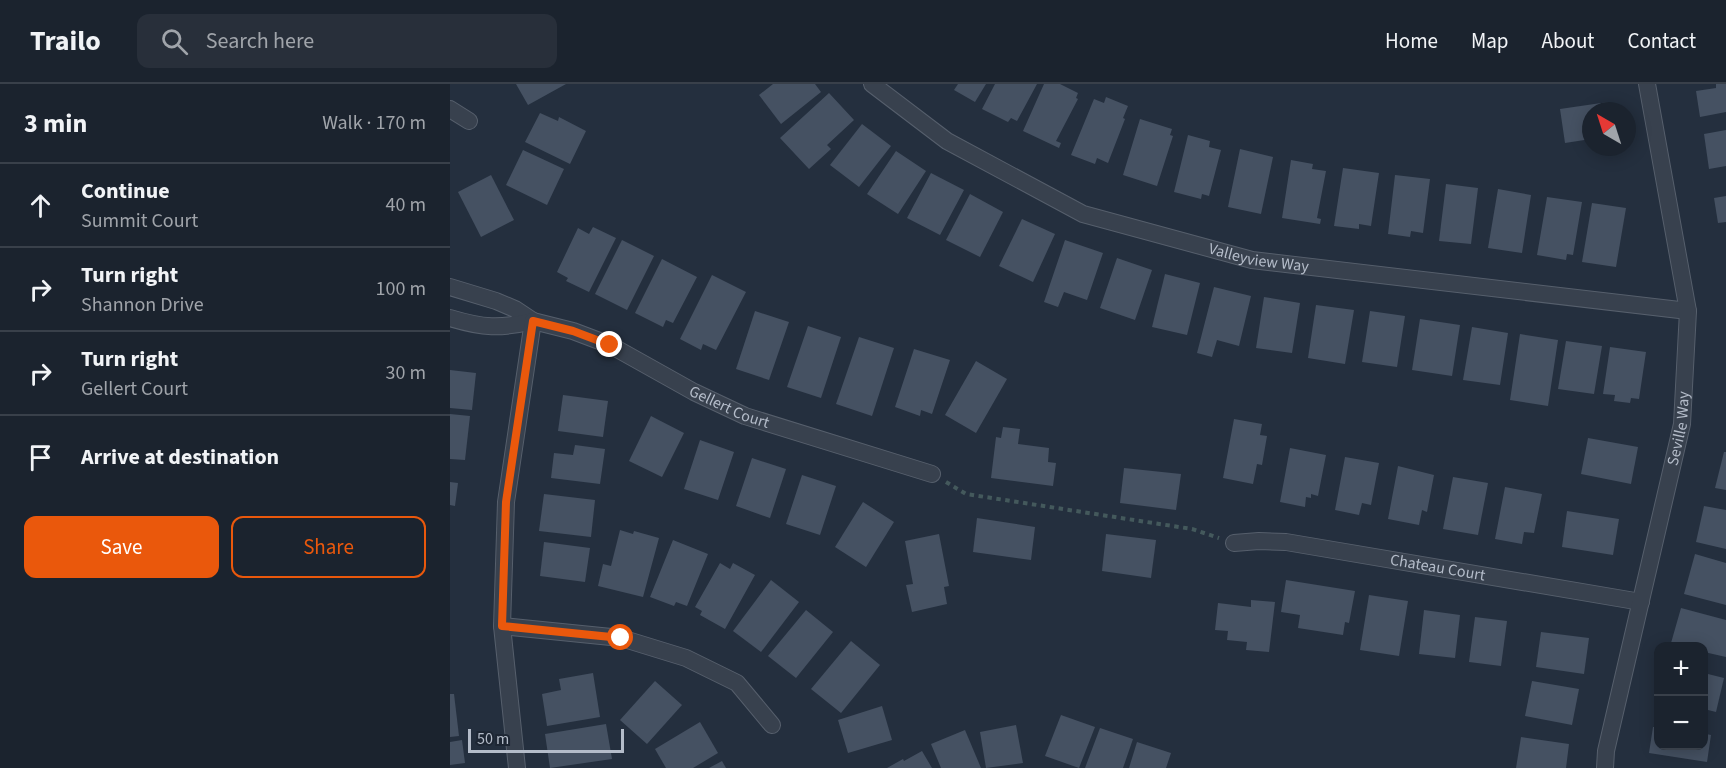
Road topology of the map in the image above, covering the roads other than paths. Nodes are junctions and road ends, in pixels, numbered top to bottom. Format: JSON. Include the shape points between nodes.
{"nodes":[{"id":1,"x":872,"y":84,"type":"edge"},
{"id":2,"x":1647,"y":84,"type":"edge"},
{"id":3,"x":450,"y":109,"type":"edge"},
{"id":4,"x":469,"y":121,"type":"dead end"},
{"id":5,"x":450,"y":287,"type":"edge"},
{"id":6,"x":1688,"y":311,"type":"junction"},
{"id":7,"x":450,"y":318,"type":"edge"},
{"id":8,"x":533,"y":321,"type":"junction"},
{"id":9,"x":933,"y":474,"type":"road end"},
{"id":10,"x":1234,"y":543,"type":"road end"},
{"id":11,"x":1641,"y":602,"type":"junction"},
{"id":12,"x":502,"y":626,"type":"junction"},
{"id":13,"x":772,"y":725,"type":"dead end"},
{"id":14,"x":517,"y":768,"type":"edge"},
{"id":15,"x":1605,"y":768,"type":"edge"}],
"edges":[{"from":1,"to":6,"type":"street","name":"Valleyview Way","via":[[947,141],[1083,214],[1252,260]]},
{"from":2,"to":6,"type":"street","name":"Seville Way"},
{"from":3,"to":4,"type":"street"},
{"from":5,"to":8,"type":"street","via":[[506,305]]},
{"from":6,"to":11,"type":"street","name":"Seville Way","via":[[1682,424]]},
{"from":7,"to":8,"type":"street","via":[[488,327]]},
{"from":8,"to":9,"type":"street","name":"Gellert Court","via":[[610,345],[745,416]]},
{"from":8,"to":12,"type":"street","via":[[506,502]]},
{"from":10,"to":11,"type":"street","name":"Chateau Court","via":[[1286,542]]},
{"from":11,"to":15,"type":"street","name":"Seville Way"},
{"from":12,"to":13,"type":"street","via":[[621,638],[686,658],[737,683]]},
{"from":12,"to":14,"type":"street"}]}
